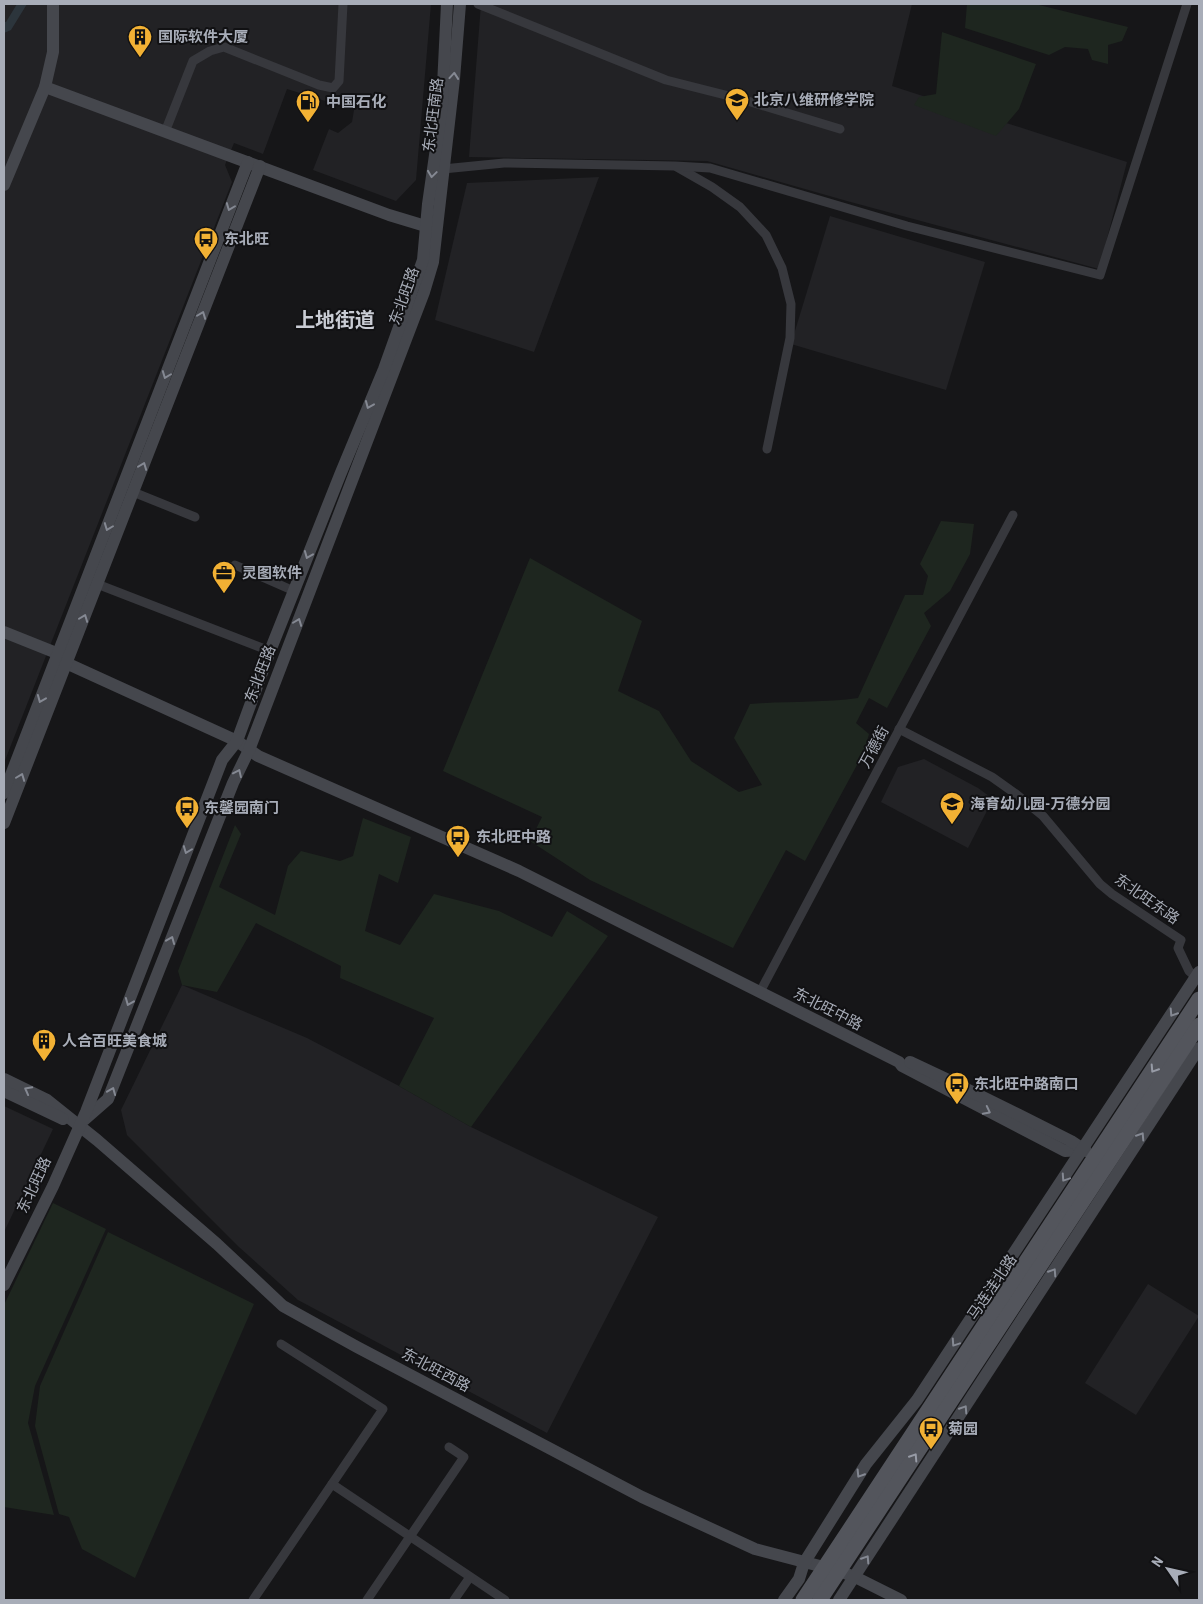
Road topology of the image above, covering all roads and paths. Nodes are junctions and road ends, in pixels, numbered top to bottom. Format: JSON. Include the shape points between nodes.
{"nodes":[{"id":1,"x":53,"y":4,"type":"edge"},
{"id":2,"x":343,"y":4,"type":"edge"},
{"id":3,"x":447,"y":4,"type":"edge"},
{"id":4,"x":460,"y":4,"type":"edge"},
{"id":5,"x":478,"y":4,"type":"edge"},
{"id":6,"x":1187,"y":4,"type":"edge"},
{"id":7,"x":45,"y":87,"type":"junction"},
{"id":8,"x":840,"y":129,"type":"dead end"},
{"id":9,"x":166,"y":132,"type":"junction"},
{"id":10,"x":254,"y":164,"type":"junction"},
{"id":11,"x":675,"y":166,"type":"junction"},
{"id":12,"x":443,"y":168,"type":"junction"},
{"id":13,"x":4,"y":186,"type":"edge"},
{"id":14,"x":431,"y":227,"type":"junction"},
{"id":15,"x":767,"y":449,"type":"dead end"},
{"id":16,"x":133,"y":492,"type":"junction"},
{"id":17,"x":1013,"y":515,"type":"dead end"},
{"id":18,"x":195,"y":517,"type":"dead end"},
{"id":19,"x":235,"y":565,"type":"dead end"},
{"id":20,"x":97,"y":584,"type":"junction"},
{"id":21,"x":294,"y":591,"type":"junction"},
{"id":22,"x":4,"y":632,"type":"edge"},
{"id":23,"x":270,"y":651,"type":"junction"},
{"id":24,"x":62,"y":658,"type":"junction"},
{"id":25,"x":899,"y":729,"type":"junction"},
{"id":26,"x":236,"y":741,"type":"junction"},
{"id":27,"x":249,"y":750,"type":"junction"},
{"id":28,"x":4,"y":793,"type":"edge"},
{"id":29,"x":4,"y":823,"type":"edge"},
{"id":30,"x":1197,"y":983,"type":"edge"},
{"id":31,"x":760,"y":992,"type":"junction"},
{"id":32,"x":1199,"y":1025,"type":"edge"},
{"id":33,"x":1199,"y":1048,"type":"edge"},
{"id":34,"x":4,"y":1078,"type":"edge"},
{"id":35,"x":1175,"y":1085,"type":"junction"},
{"id":36,"x":4,"y":1091,"type":"edge"},
{"id":37,"x":1138,"y":1117,"type":"junction"},
{"id":38,"x":79,"y":1126,"type":"junction"},
{"id":39,"x":1096,"y":1156,"type":"junction"},
{"id":40,"x":4,"y":1285,"type":"edge"},
{"id":41,"x":281,"y":1344,"type":"dead end"},
{"id":42,"x":917,"y":1400,"type":"junction"},
{"id":43,"x":449,"y":1447,"type":"dead end"},
{"id":44,"x":902,"y":1448,"type":"junction"},
{"id":45,"x":332,"y":1484,"type":"junction"},
{"id":46,"x":410,"y":1536,"type":"junction"},
{"id":47,"x":804,"y":1563,"type":"junction"},
{"id":48,"x":824,"y":1568,"type":"junction"},
{"id":49,"x":839,"y":1571,"type":"junction"},
{"id":50,"x":470,"y":1577,"type":"junction"},
{"id":51,"x":855,"y":1577,"type":"junction"},
{"id":52,"x":253,"y":1600,"type":"edge"},
{"id":53,"x":367,"y":1600,"type":"edge"},
{"id":54,"x":454,"y":1600,"type":"edge"},
{"id":55,"x":505,"y":1600,"type":"edge"},
{"id":56,"x":784,"y":1600,"type":"edge"},
{"id":57,"x":802,"y":1600,"type":"edge"},
{"id":58,"x":820,"y":1600,"type":"edge"},
{"id":59,"x":839,"y":1600,"type":"edge"},
{"id":60,"x":901,"y":1600,"type":"edge"}],
"edges":[{"from":1,"to":7,"type":"street","via":[[53,52]]},
{"from":2,"to":9,"type":"street","via":[[339,80],[333,88],[224,47],[193,61]]},
{"from":3,"to":14,"type":"street","name":"东北旺南路","one_way":true},
{"from":12,"to":4,"type":"street","name":"东北旺南路","one_way":true},
{"from":5,"to":8,"type":"street","via":[[666,80]]},
{"from":6,"to":11,"type":"street","via":[[1100,275],[907,226],[710,168]]},
{"from":7,"to":9,"type":"street"},
{"from":7,"to":13,"type":"street"},
{"from":9,"to":10,"type":"street"},
{"from":10,"to":14,"type":"street","via":[[389,215]]},
{"from":16,"to":10,"type":"street","one_way":true},
{"from":10,"to":24,"type":"street","one_way":true},
{"from":11,"to":12,"type":"street","via":[[504,163]]},
{"from":11,"to":15,"type":"street","via":[[740,207],[766,235],[782,268],[791,304],[790,338]]},
{"from":12,"to":14,"type":"street","name":"东北旺南路"},
{"from":14,"to":21,"type":"street","name":"东北旺路","one_way":true,"via":[[387,360]]},
{"from":27,"to":14,"type":"street","name":"东北旺路","one_way":true,"via":[[424,292],[433,262]]},
{"from":16,"to":18,"type":"street"},
{"from":16,"to":20,"type":"street"},
{"from":17,"to":25,"type":"street","name":"万德街"},
{"from":19,"to":21,"type":"street"},
{"from":20,"to":23,"type":"street"},
{"from":24,"to":20,"type":"street","one_way":true},
{"from":21,"to":23,"type":"street","name":"东北旺路"},
{"from":22,"to":24,"type":"street","name":"东北旺中路"},
{"from":23,"to":26,"type":"street","name":"东北旺路"},
{"from":24,"to":26,"type":"street","name":"东北旺中路"},
{"from":24,"to":28,"type":"street","one_way":true},
{"from":29,"to":24,"type":"street","one_way":true},
{"from":25,"to":30,"type":"street","name":"东北旺东路","via":[[992,777],[1043,816],[1100,884],[1181,940],[1178,948]]},
{"from":25,"to":31,"type":"street","name":"万德街"},
{"from":26,"to":27,"type":"street","name":"东北旺中路"},
{"from":26,"to":38,"type":"street","name":"东北旺路","one_way":true,"via":[[222,760]]},
{"from":27,"to":31,"type":"street","name":"东北旺中路","via":[[495,860]]},
{"from":38,"to":27,"type":"street","name":"东北旺路","one_way":true,"via":[[108,1099]]},
{"from":30,"to":39,"type":"main road","name":"马连洼北路","one_way":true},
{"from":31,"to":39,"type":"street","name":"东北旺中路","via":[[899,1062],[905,1060],[944,1078]]},
{"from":32,"to":37,"type":"main road","name":"马连洼北路"},
{"from":33,"to":35,"type":"street"},
{"from":38,"to":34,"type":"street","name":"东北旺西路","one_way":true,"via":[[47,1100]]},
{"from":35,"to":37,"type":"street"},
{"from":51,"to":35,"type":"street","one_way":true},
{"from":36,"to":38,"type":"street","name":"东北旺西路"},
{"from":37,"to":39,"type":"main road","name":"马连洼北路"},
{"from":38,"to":40,"type":"street","name":"东北旺路"},
{"from":38,"to":47,"type":"street","name":"东北旺西路","via":[[217,1244],[282,1306],[642,1497],[755,1549]]},
{"from":39,"to":42,"type":"street","name":"马连洼北路","one_way":true},
{"from":39,"to":44,"type":"main road","name":"马连洼北路"},
{"from":49,"to":39,"type":"main road","name":"马连洼北路","one_way":true},
{"from":41,"to":45,"type":"street","via":[[383,1409]]},
{"from":42,"to":44,"type":"street"},
{"from":42,"to":47,"type":"street","name":"马连洼北路","one_way":true,"via":[[866,1464]]},
{"from":43,"to":46,"type":"street","via":[[464,1458]]},
{"from":44,"to":48,"type":"main road","name":"马连洼北路"},
{"from":45,"to":46,"type":"street"},
{"from":45,"to":52,"type":"street"},
{"from":46,"to":50,"type":"street"},
{"from":46,"to":53,"type":"street"},
{"from":47,"to":48,"type":"street","name":"东北旺西路"},
{"from":47,"to":56,"type":"street","name":"马连洼北路","via":[[799,1578]]},
{"from":48,"to":49,"type":"street","name":"东北旺西路"},
{"from":48,"to":57,"type":"main road","name":"马连洼北路"},
{"from":49,"to":51,"type":"street","name":"东北旺西路"},
{"from":49,"to":58,"type":"main road","name":"马连洼北路"},
{"from":50,"to":54,"type":"street"},
{"from":50,"to":55,"type":"street"},
{"from":51,"to":59,"type":"street"},
{"from":51,"to":60,"type":"street","name":"东北旺西路"}]}
